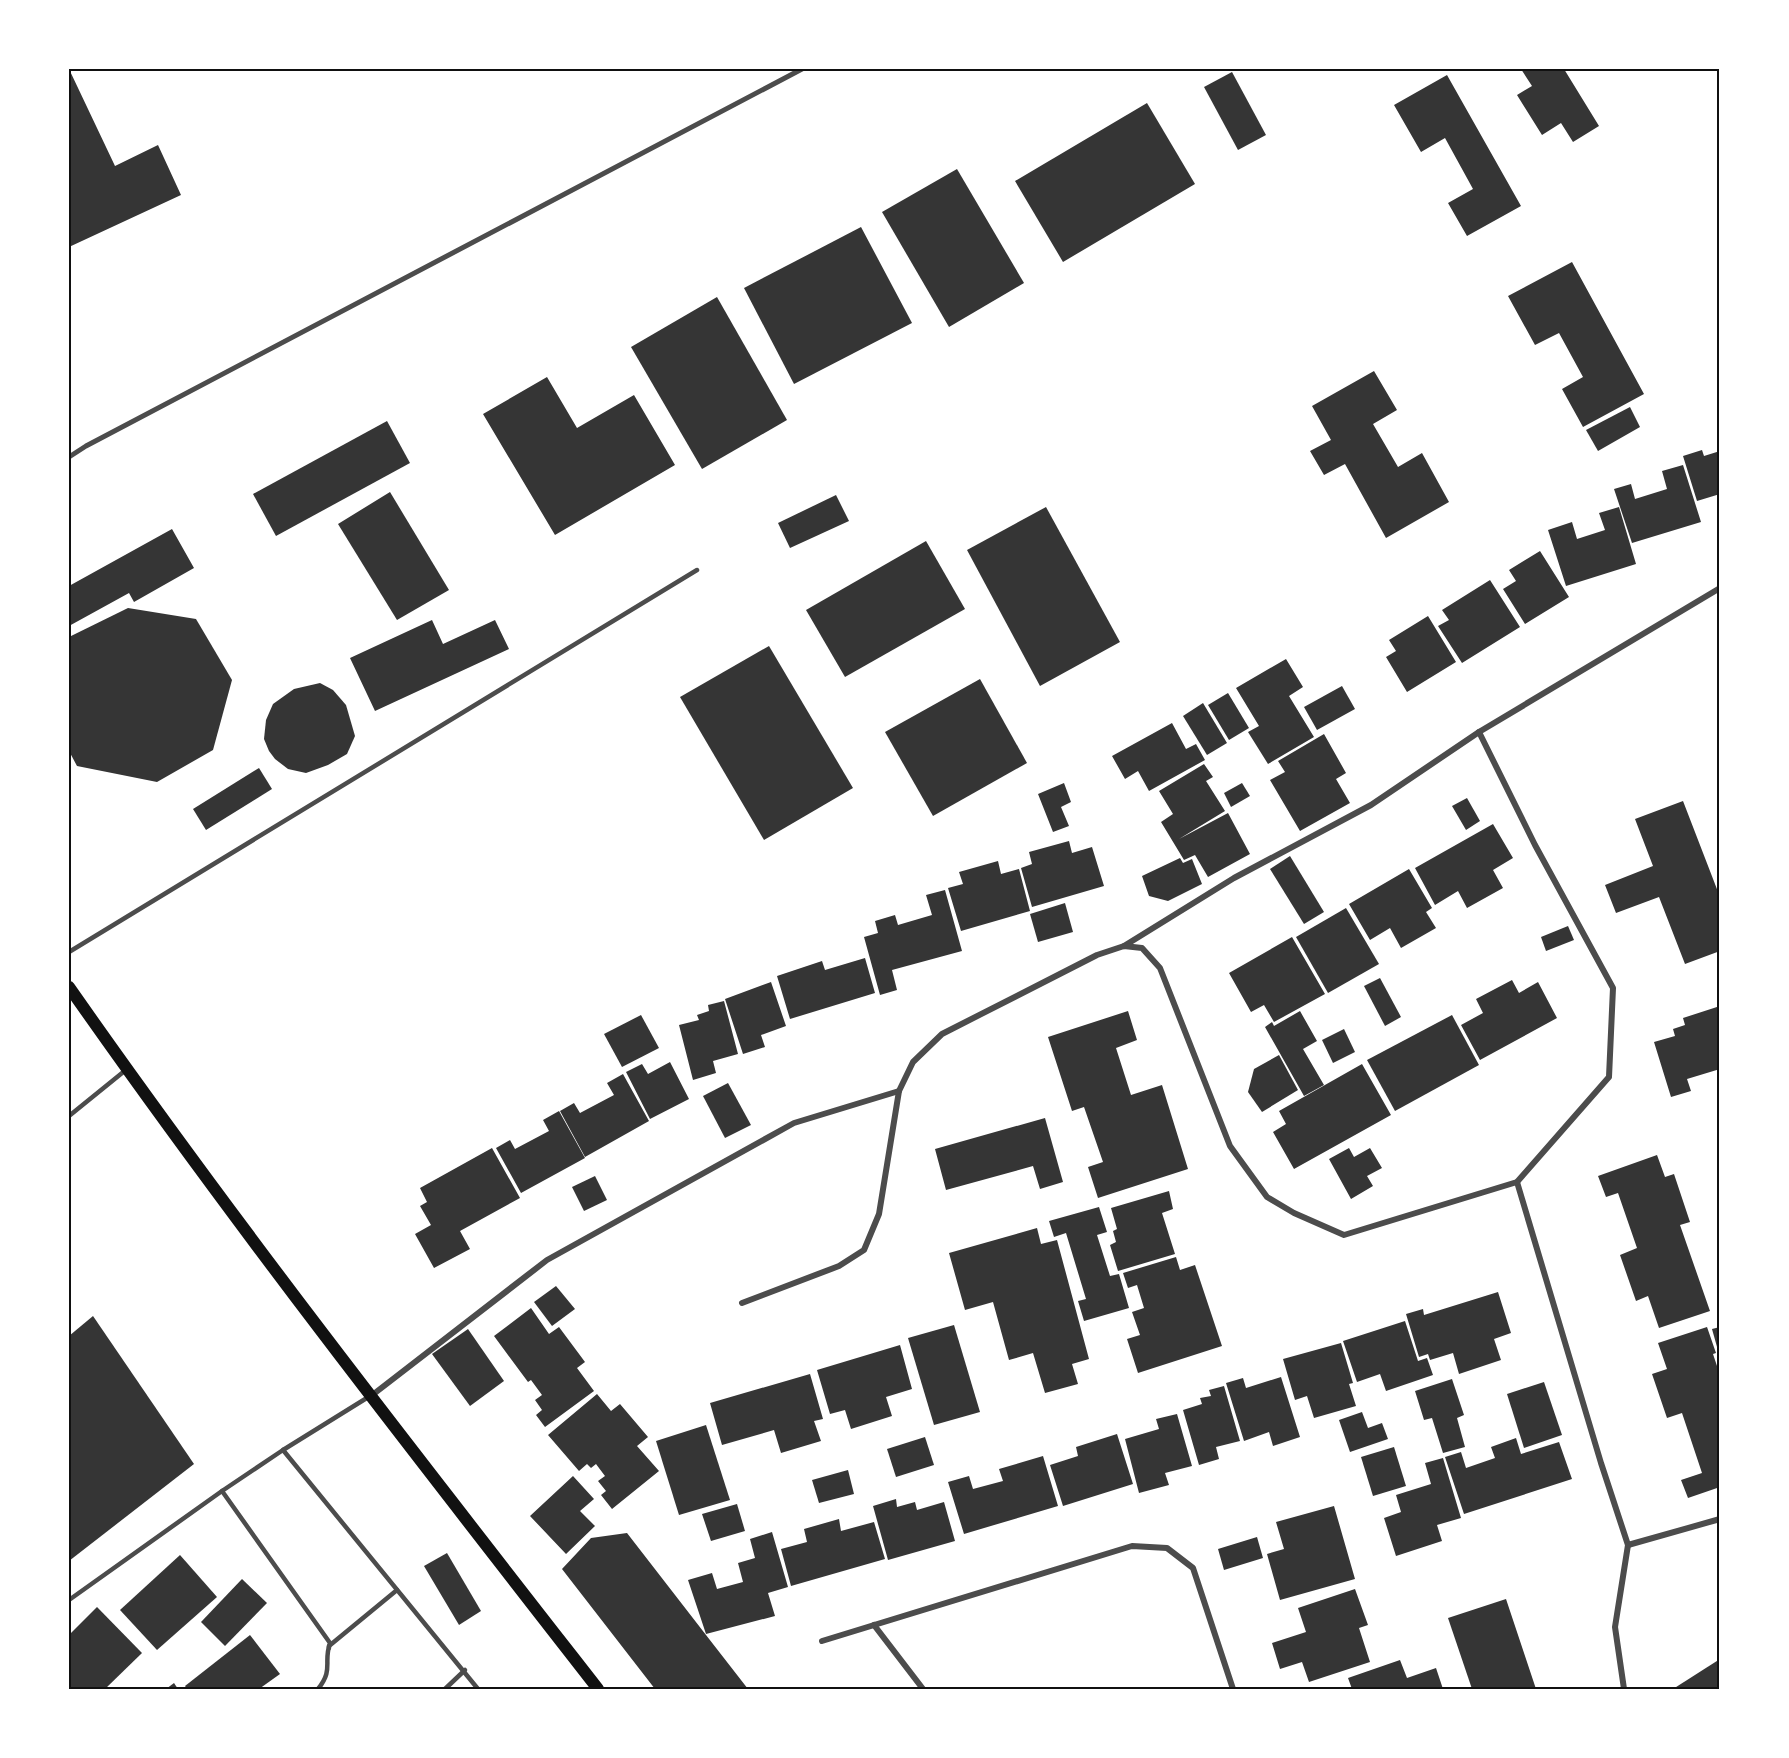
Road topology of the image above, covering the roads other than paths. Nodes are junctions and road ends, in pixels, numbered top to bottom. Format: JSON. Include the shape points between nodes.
{"nodes":[{"id":1,"x":802,"y":69,"type":"edge"},
{"id":2,"x":69,"y":457,"type":"edge"},
{"id":3,"x":697,"y":570,"type":"dead end"},
{"id":4,"x":1720,"y":588,"type":"edge"},
{"id":5,"x":1479,"y":732,"type":"junction"},
{"id":6,"x":1124,"y":946,"type":"junction"},
{"id":7,"x":69,"y":952,"type":"edge"},
{"id":8,"x":69,"y":987,"type":"edge"},
{"id":9,"x":126,"y":1069,"type":"junction"},
{"id":10,"x":899,"y":1091,"type":"junction"},
{"id":11,"x":69,"y":1116,"type":"edge"},
{"id":12,"x":1517,"y":1182,"type":"junction"},
{"id":13,"x":742,"y":1303,"type":"dead end"},
{"id":14,"x":370,"y":1396,"type":"junction"},
{"id":15,"x":283,"y":1450,"type":"junction"},
{"id":16,"x":222,"y":1491,"type":"junction"},
{"id":17,"x":1720,"y":1519,"type":"edge"},
{"id":18,"x":1628,"y":1545,"type":"junction"},
{"id":19,"x":397,"y":1590,"type":"junction"},
{"id":20,"x":69,"y":1600,"type":"edge"},
{"id":21,"x":874,"y":1625,"type":"junction"},
{"id":22,"x":822,"y":1641,"type":"dead end"},
{"id":23,"x":329,"y":1669,"type":"junction"},
{"id":24,"x":465,"y":1670,"type":"junction"},
{"id":25,"x":318,"y":1689,"type":"edge"},
{"id":26,"x":445,"y":1689,"type":"edge"},
{"id":27,"x":478,"y":1689,"type":"edge"},
{"id":28,"x":598,"y":1689,"type":"edge"},
{"id":29,"x":923,"y":1689,"type":"edge"},
{"id":30,"x":1233,"y":1689,"type":"edge"},
{"id":31,"x":1624,"y":1689,"type":"edge"}],
"edges":[{"from":1,"to":2,"type":"street"},
{"from":3,"to":7,"type":"lane"},
{"from":4,"to":5,"type":"street"},
{"from":5,"to":6,"type":"street","via":[[1371,805],[1234,878]]},
{"from":5,"to":12,"type":"street","via":[[1613,988],[1609,1077]]},
{"from":6,"to":10,"type":"street","via":[[1097,955],[942,1034],[913,1062]]},
{"from":6,"to":12,"type":"street","via":[[1142,948],[1160,968],[1230,1146],[1267,1197],[1344,1235]]},
{"from":8,"to":9,"type":"main road"},
{"from":9,"to":11,"type":"lane"},
{"from":9,"to":14,"type":"main road"},
{"from":10,"to":13,"type":"street","via":[[879,1214],[864,1250],[839,1266]]},
{"from":10,"to":14,"type":"street","via":[[794,1123],[547,1260]]},
{"from":12,"to":18,"type":"street"},
{"from":14,"to":15,"type":"lane"},
{"from":14,"to":28,"type":"main road"},
{"from":15,"to":16,"type":"lane"},
{"from":15,"to":19,"type":"lane"},
{"from":16,"to":20,"type":"lane"},
{"from":16,"to":23,"type":"lane","via":[[330,1643],[326,1653]]},
{"from":17,"to":18,"type":"street"},
{"from":18,"to":31,"type":"street","via":[[1615,1627]]},
{"from":19,"to":23,"type":"lane","via":[[329,1646]]},
{"from":19,"to":24,"type":"lane"},
{"from":21,"to":22,"type":"street"},
{"from":21,"to":29,"type":"street"},
{"from":21,"to":30,"type":"street","via":[[1132,1546],[1167,1548],[1192,1568]]},
{"from":23,"to":25,"type":"lane"},
{"from":24,"to":26,"type":"lane"},
{"from":24,"to":27,"type":"lane"}]}
